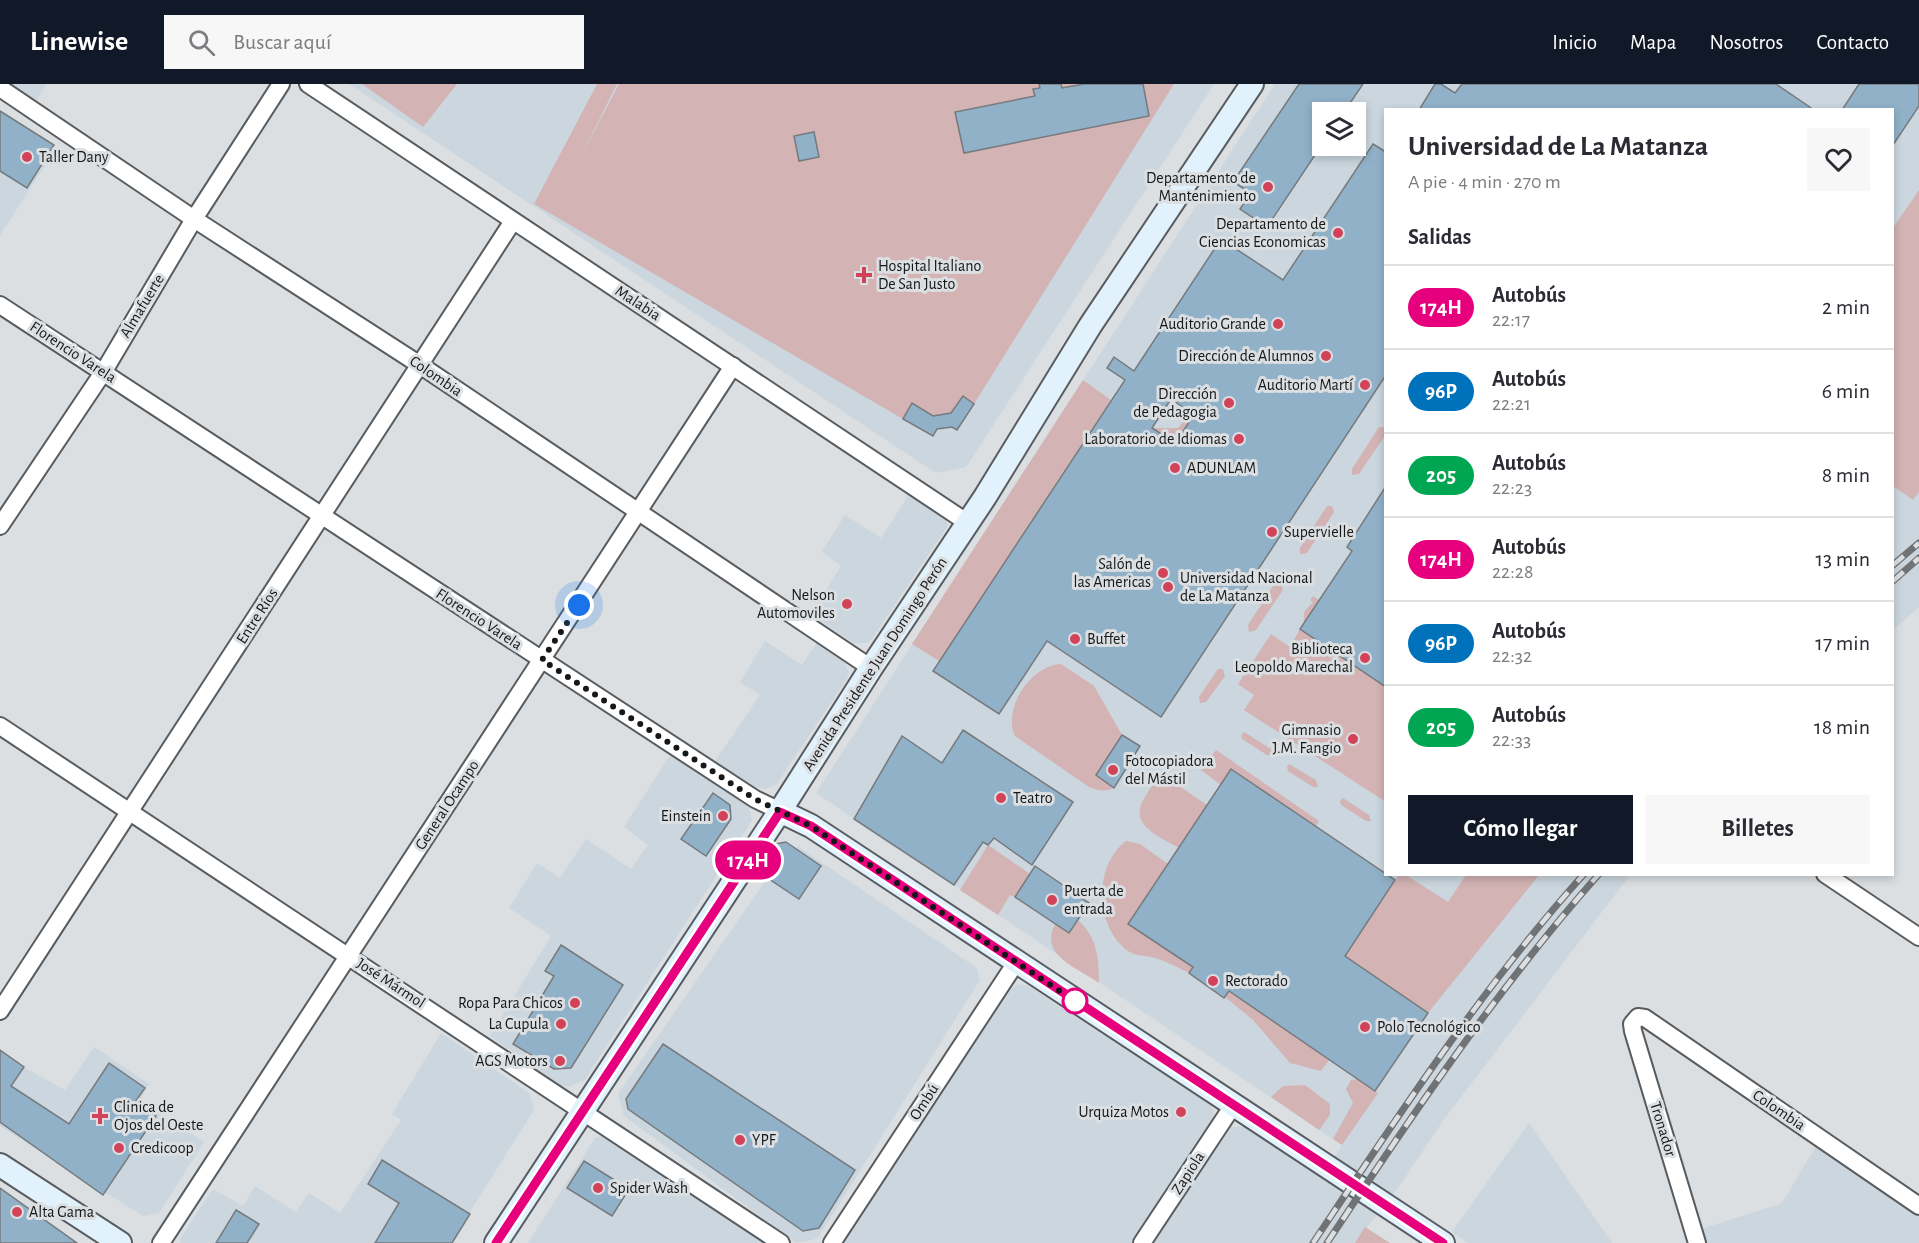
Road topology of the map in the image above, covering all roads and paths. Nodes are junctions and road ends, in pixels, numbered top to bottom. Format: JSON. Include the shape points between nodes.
{"nodes":[{"id":1,"x":281,"y":84,"type":"edge"},
{"id":2,"x":308,"y":84,"type":"edge"},
{"id":3,"x":1252,"y":84,"type":"edge"},
{"id":4,"x":0,"y":88,"type":"edge"},
{"id":5,"x":194,"y":219,"type":"junction"},
{"id":6,"x":513,"y":221,"type":"junction"},
{"id":7,"x":0,"y":305,"type":"edge"},
{"id":8,"x":420,"y":365,"type":"junction"},
{"id":9,"x":734,"y":366,"type":"junction"},
{"id":10,"x":104,"y":371,"type":"junction"},
{"id":11,"x":639,"y":513,"type":"junction"},
{"id":12,"x":321,"y":515,"type":"junction"},
{"id":13,"x":968,"y":523,"type":"junction"},
{"id":14,"x":0,"y":526,"type":"edge"},
{"id":15,"x":542,"y":660,"type":"junction"},
{"id":16,"x":871,"y":668,"type":"junction"},
{"id":17,"x":0,"y":726,"type":"edge"},
{"id":18,"x":131,"y":811,"type":"junction"},
{"id":19,"x":780,"y":812,"type":"junction"},
{"id":20,"x":1828,"y":876,"type":"edge"},
{"id":21,"x":1919,"y":937,"type":"edge"},
{"id":22,"x":349,"y":955,"type":"junction"},
{"id":23,"x":1017,"y":961,"type":"junction"},
{"id":24,"x":0,"y":1011,"type":"edge"},
{"id":25,"x":1638,"y":1017,"type":"joint"},
{"id":26,"x":1234,"y":1104,"type":"junction"},
{"id":27,"x":583,"y":1110,"type":"junction"},
{"id":28,"x":0,"y":1165,"type":"edge"},
{"id":29,"x":1919,"y":1206,"type":"edge"},
{"id":30,"x":120,"y":1243,"type":"edge"},
{"id":31,"x":161,"y":1243,"type":"edge"},
{"id":32,"x":496,"y":1243,"type":"edge"},
{"id":33,"x":781,"y":1243,"type":"edge"},
{"id":34,"x":832,"y":1243,"type":"edge"},
{"id":35,"x":1142,"y":1243,"type":"edge"},
{"id":36,"x":1443,"y":1243,"type":"edge"},
{"id":37,"x":1697,"y":1243,"type":"edge"}],
"edges":[{"from":1,"to":5,"type":"street","name":"Almafuerte"},
{"from":2,"to":6,"type":"street","name":"Malabia"},
{"from":3,"to":13,"type":"main road","name":"Avenida Presidente Juan Domingo Perón","via":[[1090,326]]},
{"from":4,"to":5,"type":"street","name":"Colombia"},
{"from":5,"to":8,"type":"street","name":"Colombia"},
{"from":5,"to":10,"type":"street","name":"Almafuerte"},
{"from":6,"to":8,"type":"street","name":"Entre Ríos"},
{"from":6,"to":9,"type":"street","name":"Malabia"},
{"from":7,"to":10,"type":"street","name":"Florencio Varela"},
{"from":8,"to":11,"type":"street","name":"Colombia"},
{"from":8,"to":12,"type":"street","name":"Entre Ríos"},
{"from":9,"to":11,"type":"street","name":"General Ocampo"},
{"from":9,"to":13,"type":"street","name":"Malabia"},
{"from":10,"to":12,"type":"street","name":"Florencio Varela"},
{"from":10,"to":14,"type":"street","name":"Almafuerte"},
{"from":11,"to":15,"type":"street","name":"General Ocampo"},
{"from":11,"to":16,"type":"street","name":"Colombia"},
{"from":12,"to":15,"type":"street","name":"Florencio Varela"},
{"from":12,"to":18,"type":"street","name":"Entre Ríos"},
{"from":13,"to":16,"type":"main road","name":"Avenida Presidente Juan Domingo Perón"},
{"from":15,"to":19,"type":"street","name":"Florencio Varela"},
{"from":15,"to":22,"type":"street","name":"General Ocampo"},
{"from":16,"to":19,"type":"main road","name":"Avenida Presidente Juan Domingo Perón"},
{"from":17,"to":18,"type":"street","name":"José Mármol"},
{"from":18,"to":22,"type":"street","name":"José Mármol"},
{"from":18,"to":24,"type":"street","name":"Entre Ríos"},
{"from":19,"to":23,"type":"main road","name":"Florencio Varela","via":[[811,826]]},
{"from":19,"to":27,"type":"main road","name":"Avenida Presidente Juan Domingo Perón"},
{"from":20,"to":21,"type":"street"},
{"from":22,"to":27,"type":"street","name":"José Mármol"},
{"from":22,"to":31,"type":"street","name":"General Ocampo"},
{"from":23,"to":26,"type":"main road","name":"Florencio Varela"},
{"from":23,"to":34,"type":"street","name":"Ombú"},
{"from":25,"to":29,"type":"street","name":"Colombia","via":[[1645,1018]]},
{"from":25,"to":37,"type":"street","name":"Tronador","via":[[1632,1024],[1633,1031]]},
{"from":26,"to":35,"type":"street","name":"Zapiola"},
{"from":26,"to":36,"type":"main road","name":"Florencio Varela"},
{"from":27,"to":32,"type":"main road","name":"Avenida Presidente Juan Domingo Perón"},
{"from":27,"to":33,"type":"street","name":"José Mármol"},
{"from":28,"to":30,"type":"main road"}]}
